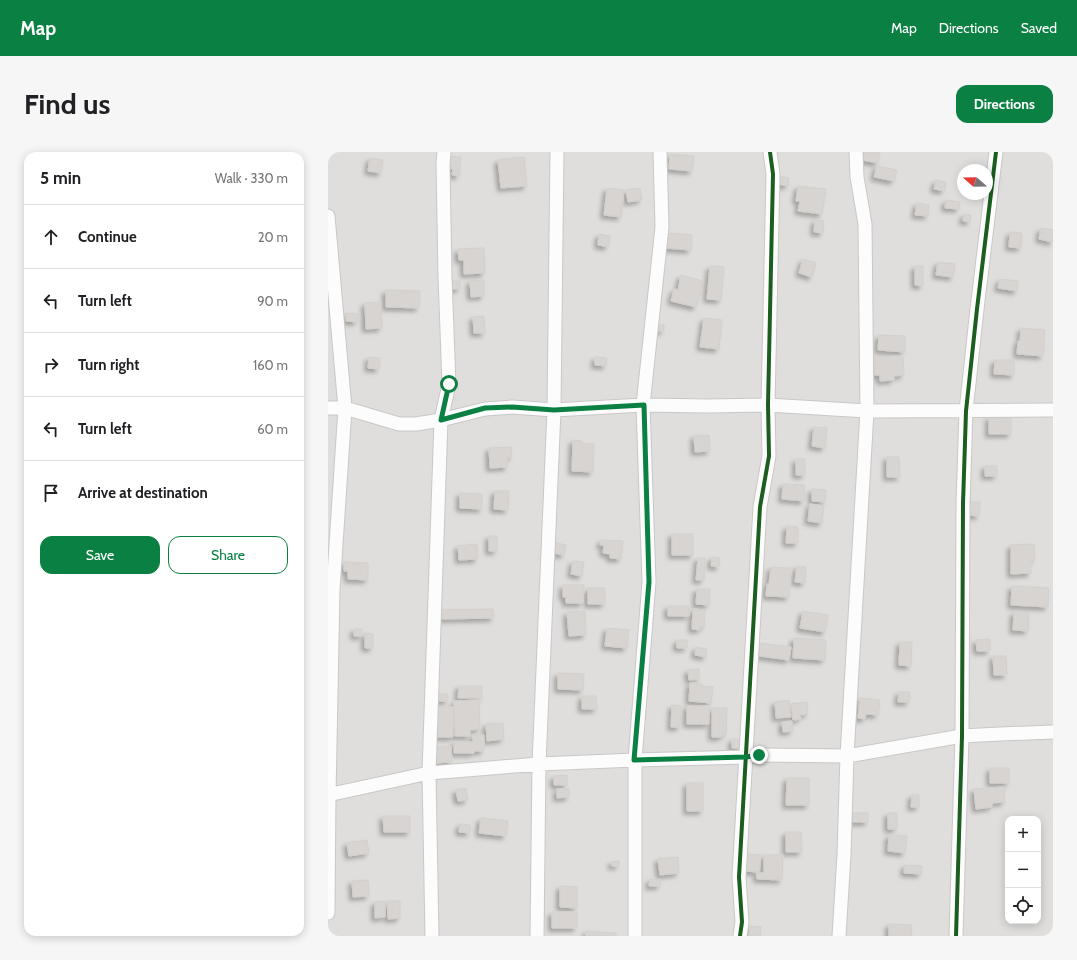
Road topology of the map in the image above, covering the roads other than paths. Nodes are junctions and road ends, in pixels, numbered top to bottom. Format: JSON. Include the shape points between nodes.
{"nodes":[{"id":1,"x":444,"y":152,"type":"edge"},
{"id":2,"x":557,"y":152,"type":"edge"},
{"id":3,"x":660,"y":152,"type":"edge"},
{"id":4,"x":770,"y":152,"type":"edge"},
{"id":5,"x":856,"y":152,"type":"edge"},
{"id":6,"x":996,"y":152,"type":"edge"},
{"id":7,"x":328,"y":216,"type":"edge"},
{"id":8,"x":644,"y":405,"type":"junction"},
{"id":9,"x":768,"y":405,"type":"junction"},
{"id":10,"x":328,"y":408,"type":"edge"},
{"id":11,"x":345,"y":408,"type":"junction"},
{"id":12,"x":554,"y":410,"type":"junction"},
{"id":13,"x":1053,"y":410,"type":"edge"},
{"id":14,"x":867,"y":411,"type":"junction"},
{"id":15,"x":966,"y":411,"type":"junction"},
{"id":16,"x":441,"y":420,"type":"junction"},
{"id":17,"x":1053,"y":732,"type":"edge"},
{"id":18,"x":962,"y":736,"type":"junction"},
{"id":19,"x":847,"y":756,"type":"junction"},
{"id":20,"x":746,"y":757,"type":"junction"},
{"id":21,"x":634,"y":760,"type":"junction"},
{"id":22,"x":539,"y":764,"type":"junction"},
{"id":23,"x":429,"y":773,"type":"junction"},
{"id":24,"x":328,"y":795,"type":"edge"},
{"id":25,"x":328,"y":913,"type":"edge"},
{"id":26,"x":432,"y":936,"type":"edge"},
{"id":27,"x":537,"y":936,"type":"edge"},
{"id":28,"x":635,"y":936,"type":"edge"},
{"id":29,"x":740,"y":936,"type":"edge"},
{"id":30,"x":839,"y":936,"type":"edge"},
{"id":31,"x":956,"y":936,"type":"edge"}],
"edges":[{"from":1,"to":16,"type":"street","via":[[444,262],[449,384]]},
{"from":2,"to":12,"type":"street"},
{"from":3,"to":8,"type":"street","via":[[662,227]]},
{"from":4,"to":9,"type":"street","via":[[773,174]]},
{"from":5,"to":14,"type":"street","via":[[857,177],[866,224]]},
{"from":6,"to":15,"type":"street"},
{"from":7,"to":11,"type":"street"},
{"from":8,"to":9,"type":"street"},
{"from":8,"to":12,"type":"street"},
{"from":8,"to":21,"type":"street","via":[[649,582]]},
{"from":9,"to":14,"type":"street"},
{"from":9,"to":20,"type":"street","via":[[769,456],[760,507]]},
{"from":10,"to":11,"type":"street"},
{"from":11,"to":16,"type":"street","via":[[399,424]]},
{"from":11,"to":24,"type":"street","via":[[333,590]]},
{"from":12,"to":16,"type":"street","via":[[485,408]]},
{"from":12,"to":22,"type":"street"},
{"from":13,"to":15,"type":"street"},
{"from":14,"to":15,"type":"street"},
{"from":14,"to":19,"type":"street"},
{"from":15,"to":18,"type":"street"},
{"from":16,"to":23,"type":"street"},
{"from":17,"to":18,"type":"street"},
{"from":18,"to":19,"type":"street"},
{"from":18,"to":31,"type":"street"},
{"from":19,"to":20,"type":"street"},
{"from":19,"to":30,"type":"street"},
{"from":20,"to":21,"type":"street"},
{"from":20,"to":29,"type":"street"},
{"from":21,"to":22,"type":"street"},
{"from":21,"to":28,"type":"street"},
{"from":22,"to":23,"type":"street"},
{"from":22,"to":27,"type":"street"},
{"from":23,"to":24,"type":"street"},
{"from":23,"to":26,"type":"street"},
{"from":24,"to":25,"type":"street"}]}
